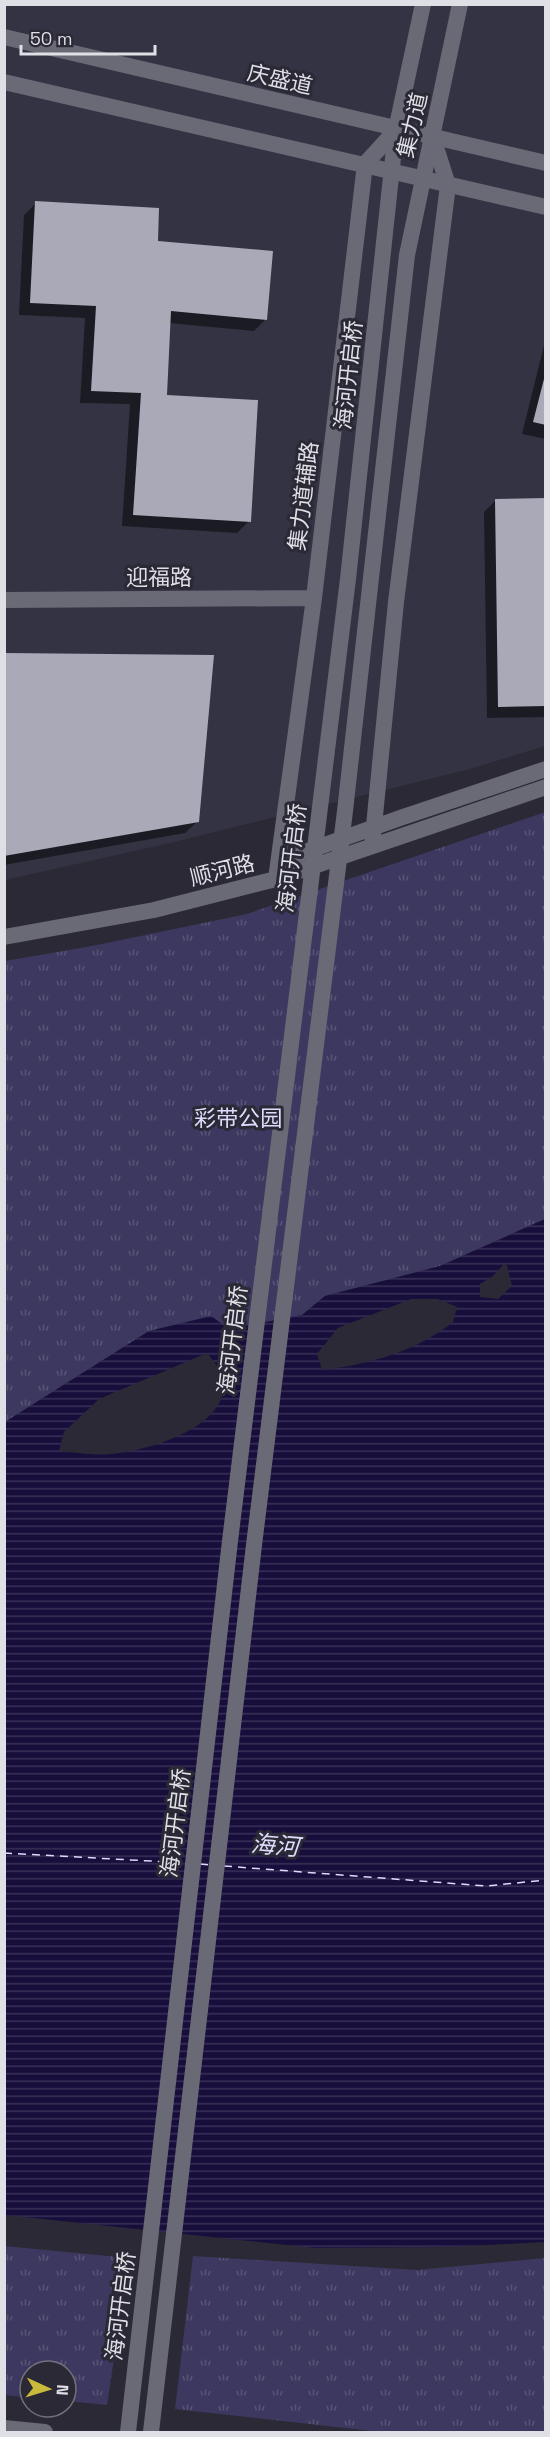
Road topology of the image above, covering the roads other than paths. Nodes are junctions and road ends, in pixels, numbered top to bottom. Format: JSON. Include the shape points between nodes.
{"nodes":[{"id":1,"x":423,"y":4,"type":"edge"},
{"id":2,"x":460,"y":4,"type":"edge"},
{"id":3,"x":4,"y":37,"type":"edge"},
{"id":4,"x":4,"y":82,"type":"edge"},
{"id":5,"x":396,"y":130,"type":"junction"},
{"id":6,"x":433,"y":138,"type":"junction"},
{"id":7,"x":546,"y":163,"type":"edge"},
{"id":8,"x":365,"y":164,"type":"junction"},
{"id":9,"x":392,"y":171,"type":"junction"},
{"id":10,"x":422,"y":179,"type":"junction"},
{"id":11,"x":448,"y":185,"type":"junction"},
{"id":12,"x":546,"y":207,"type":"edge"},
{"id":13,"x":384,"y":254,"type":"joint"},
{"id":14,"x":407,"y":255,"type":"joint"},
{"id":15,"x":314,"y":598,"type":"junction"},
{"id":16,"x":4,"y":600,"type":"edge"},
{"id":17,"x":546,"y":769,"type":"edge"},
{"id":18,"x":546,"y":787,"type":"edge"},
{"id":19,"x":373,"y":827,"type":"junction"},
{"id":20,"x":372,"y":846,"type":"junction"},
{"id":21,"x":280,"y":861,"type":"junction"},
{"id":22,"x":276,"y":879,"type":"junction"},
{"id":23,"x":4,"y":937,"type":"edge"},
{"id":24,"x":4,"y":2428,"type":"edge"},
{"id":25,"x":45,"y":2433,"type":"edge"},
{"id":26,"x":128,"y":2433,"type":"edge"},
{"id":27,"x":151,"y":2433,"type":"edge"}],
"edges":[{"from":1,"to":5,"type":"main road","name":"集力道"},
{"from":2,"to":6,"type":"main road","name":"集力道"},
{"from":3,"to":5,"type":"main road","name":"庆盛道"},
{"from":4,"to":8,"type":"main road"},
{"from":5,"to":6,"type":"main road","name":"庆盛道"},
{"from":5,"to":8,"type":"main road"},
{"from":5,"to":9,"type":"main road","name":"集力道"},
{"from":6,"to":7,"type":"main road","name":"庆盛道"},
{"from":6,"to":10,"type":"main road","name":"集力道"},
{"from":6,"to":11,"type":"main road"},
{"from":8,"to":9,"type":"main road"},
{"from":8,"to":15,"type":"main road","name":"集力道辅路"},
{"from":9,"to":10,"type":"main road"},
{"from":9,"to":13,"type":"main road","name":"集力道"},
{"from":10,"to":11,"type":"main road"},
{"from":10,"to":14,"type":"main road","name":"集力道"},
{"from":11,"to":12,"type":"main road"},
{"from":11,"to":19,"type":"main road","via":[[396,602]]},
{"from":13,"to":26,"type":"main road","name":"海河开启桥"},
{"from":14,"to":27,"type":"main road","name":"海河开启桥","via":[[345,811],[254,1545]]},
{"from":15,"to":16,"type":"main road","name":"迎福路"},
{"from":15,"to":21,"type":"main road","name":"集力道辅路"},
{"from":17,"to":19,"type":"main road","name":"顺河路"},
{"from":18,"to":20,"type":"main road","name":"顺河路"},
{"from":19,"to":20,"type":"main road"},
{"from":19,"to":21,"type":"main road","name":"顺河路"},
{"from":20,"to":22,"type":"main road","name":"顺河路"},
{"from":21,"to":22,"type":"main road","name":"集力道辅路"},
{"from":22,"to":23,"type":"main road","name":"顺河路","via":[[154,910]]},
{"from":24,"to":25,"type":"main road"}]}
